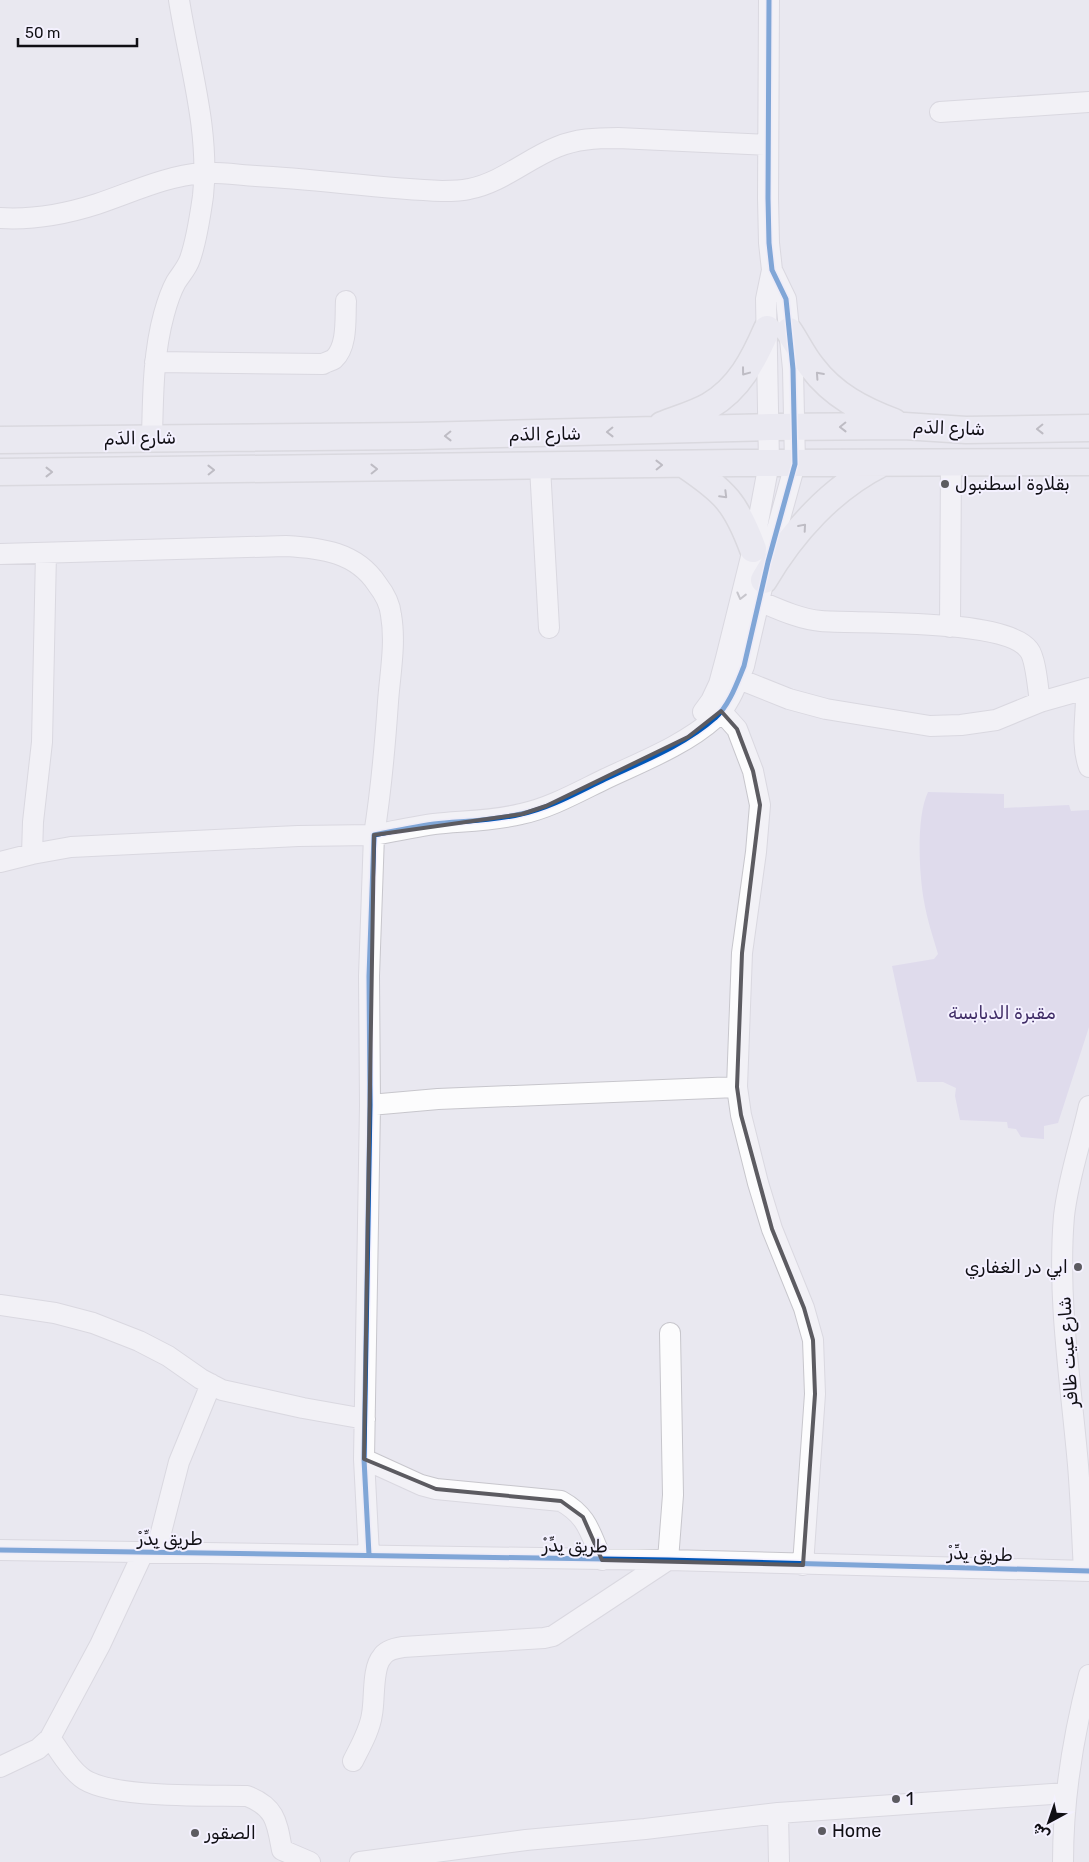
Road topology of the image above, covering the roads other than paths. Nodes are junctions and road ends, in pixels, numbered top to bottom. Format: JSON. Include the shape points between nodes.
{"nodes":[{"id":1,"x":179,"y":0,"type":"edge"},
{"id":2,"x":768,"y":0,"type":"edge"},
{"id":3,"x":1089,"y":102,"type":"edge"},
{"id":4,"x":940,"y":112,"type":"dead end"},
{"id":5,"x":768,"y":145,"type":"junction"},
{"id":6,"x":204,"y":173,"type":"junction"},
{"id":7,"x":0,"y":218,"type":"edge"},
{"id":8,"x":346,"y":301,"type":"dead end"},
{"id":9,"x":778,"y":330,"type":"junction"},
{"id":10,"x":156,"y":362,"type":"junction"},
{"id":11,"x":904,"y":426,"type":"junction"},
{"id":12,"x":770,"y":427,"type":"junction"},
{"id":13,"x":795,"y":428,"type":"junction"},
{"id":14,"x":1089,"y":428,"type":"edge"},
{"id":15,"x":642,"y":432,"type":"junction"},
{"id":16,"x":152,"y":438,"type":"junction"},
{"id":17,"x":0,"y":440,"type":"edge"},
{"id":18,"x":883,"y":462,"type":"junction"},
{"id":19,"x":951,"y":462,"type":"junction"},
{"id":20,"x":1089,"y":462,"type":"edge"},
{"id":21,"x":769,"y":463,"type":"junction"},
{"id":22,"x":795,"y":464,"type":"junction"},
{"id":23,"x":685,"y":465,"type":"junction"},
{"id":24,"x":540,"y":466,"type":"junction"},
{"id":25,"x":0,"y":472,"type":"edge"},
{"id":26,"x":753,"y":549,"type":"junction"},
{"id":27,"x":46,"y":553,"type":"junction"},
{"id":28,"x":0,"y":554,"type":"edge"},
{"id":29,"x":761,"y":590,"type":"junction"},
{"id":30,"x":950,"y":627,"type":"junction"},
{"id":31,"x":549,"y":628,"type":"dead end"},
{"id":32,"x":739,"y":679,"type":"junction"},
{"id":33,"x":1087,"y":689,"type":"edge"},
{"id":34,"x":1040,"y":702,"type":"junction"},
{"id":35,"x":716,"y":706,"type":"junction"},
{"id":36,"x":1089,"y":767,"type":"edge"},
{"id":37,"x":374,"y":835,"type":"junction"},
{"id":38,"x":32,"y":854,"type":"junction"},
{"id":39,"x":0,"y":862,"type":"edge"},
{"id":40,"x":738,"y":1087,"type":"junction"},
{"id":41,"x":370,"y":1105,"type":"junction"},
{"id":42,"x":1089,"y":1106,"type":"edge"},
{"id":43,"x":1086,"y":1129,"type":"edge"},
{"id":44,"x":0,"y":1305,"type":"edge"},
{"id":45,"x":670,"y":1333,"type":"dead end"},
{"id":46,"x":211,"y":1384,"type":"junction"},
{"id":47,"x":365,"y":1419,"type":"junction"},
{"id":48,"x":364,"y":1459,"type":"junction"},
{"id":49,"x":1084,"y":1465,"type":"edge"},
{"id":50,"x":0,"y":1550,"type":"edge"},
{"id":51,"x":149,"y":1553,"type":"junction"},
{"id":52,"x":369,"y":1555,"type":"junction"},
{"id":53,"x":602,"y":1560,"type":"junction"},
{"id":54,"x":668,"y":1560,"type":"junction"},
{"id":55,"x":803,"y":1565,"type":"junction"},
{"id":56,"x":1086,"y":1571,"type":"edge"},
{"id":57,"x":1089,"y":1674,"type":"edge"},
{"id":58,"x":50,"y":1738,"type":"junction"},
{"id":59,"x":352,"y":1761,"type":"dead end"},
{"id":60,"x":0,"y":1768,"type":"edge"},
{"id":61,"x":1066,"y":1793,"type":"junction"},
{"id":62,"x":778,"y":1812,"type":"junction"},
{"id":63,"x":278,"y":1856,"type":"edge"},
{"id":64,"x":310,"y":1862,"type":"edge"},
{"id":65,"x":360,"y":1862,"type":"edge"},
{"id":66,"x":779,"y":1862,"type":"edge"},
{"id":67,"x":1062,"y":1862,"type":"edge"}],
"edges":[{"from":1,"to":6,"type":"street","via":[[200,118]]},
{"from":2,"to":5,"type":"street"},
{"from":3,"to":4,"type":"street"},
{"from":5,"to":6,"type":"street","via":[[586,139],[556,147],[487,184],[442,191]]},
{"from":5,"to":9,"type":"street","via":[[772,270],[766,299]]},
{"from":6,"to":7,"type":"street","via":[[150,184],[70,211],[40,217]]},
{"from":6,"to":10,"type":"street","via":[[194,245],[164,313]]},
{"from":8,"to":10,"type":"street","via":[[340,350],[323,364]]},
{"from":11,"to":9,"type":"main road","one_way":true,"via":[[871,413],[840,395]]},
{"from":9,"to":12,"type":"street"},
{"from":9,"to":13,"type":"street","via":[[793,369]]},
{"from":9,"to":15,"type":"main road","one_way":true,"via":[[724,396],[709,406]]},
{"from":10,"to":16,"type":"street"},
{"from":11,"to":13,"type":"main road","name":"شارع الدَم","one_way":true},
{"from":14,"to":11,"type":"main road","name":"شارع الدَم","one_way":true,"via":[[966,430]]},
{"from":12,"to":13,"type":"main road","name":"شارع الدَم"},
{"from":12,"to":15,"type":"main road","name":"شارع الدَم"},
{"from":12,"to":21,"type":"street"},
{"from":13,"to":22,"type":"street"},
{"from":15,"to":16,"type":"main road","name":"شارع الدَم","one_way":true},
{"from":16,"to":17,"type":"main road","name":"شارع الدَم"},
{"from":18,"to":19,"type":"main road","name":"شارع الدَم"},
{"from":18,"to":22,"type":"main road","name":"شارع الدَم"},
{"from":29,"to":18,"type":"main road","one_way":true,"via":[[777,558],[818,510],[845,486]]},
{"from":19,"to":20,"type":"main road","name":"شارع الدَم"},
{"from":19,"to":30,"type":"street"},
{"from":21,"to":22,"type":"main road","name":"شارع الدَم"},
{"from":21,"to":23,"type":"main road","name":"شارع الدَم"},
{"from":21,"to":26,"type":"street"},
{"from":22,"to":29,"type":"street"},
{"from":24,"to":23,"type":"main road","name":"شارع الدَم","one_way":true},
{"from":23,"to":26,"type":"main road","one_way":true,"via":[[714,485],[731,502]]},
{"from":25,"to":24,"type":"main road","name":"شارع الدَم","one_way":true},
{"from":24,"to":31,"type":"street"},
{"from":26,"to":35,"type":"street","one_way":true},
{"from":27,"to":28,"type":"street"},
{"from":27,"to":37,"type":"street","via":[[302,547],[344,556],[364,568],[382,590],[392,615],[391,673]]},
{"from":27,"to":38,"type":"street","via":[[44,715]]},
{"from":29,"to":30,"type":"street","via":[[792,614],[819,621]]},
{"from":29,"to":32,"type":"street"},
{"from":30,"to":34,"type":"street","via":[[1004,634],[1025,646],[1032,656]]},
{"from":32,"to":34,"type":"street","via":[[789,699],[826,709],[920,725],[988,721]]},
{"from":32,"to":35,"type":"street"},
{"from":33,"to":34,"type":"street"},
{"from":33,"to":36,"type":"street","via":[[1085,733]]},
{"from":35,"to":37,"type":"street","via":[[688,737],[546,806],[522,814]]},
{"from":35,"to":40,"type":"street","via":[[737,729],[753,771],[760,805],[742,953]]},
{"from":37,"to":38,"type":"street","via":[[71,846]]},
{"from":37,"to":41,"type":"street"},
{"from":38,"to":39,"type":"street"},
{"from":40,"to":41,"type":"street"},
{"from":40,"to":55,"type":"street","via":[[741,1115],[758,1184],[813,1340],[815,1394]]},
{"from":41,"to":47,"type":"street"},
{"from":42,"to":43,"type":"street","name":"شارع عيت ظافر"},
{"from":43,"to":49,"type":"street","name":"شارع عيت ظافر","via":[[1065,1214],[1063,1238],[1070,1387]]},
{"from":44,"to":46,"type":"street","via":[[55,1313],[93,1323],[139,1341]]},
{"from":45,"to":54,"type":"street","via":[[673,1496]]},
{"from":46,"to":47,"type":"street","via":[[222,1390]]},
{"from":46,"to":51,"type":"street","via":[[179,1462]]},
{"from":47,"to":48,"type":"street"},
{"from":48,"to":52,"type":"street"},
{"from":48,"to":53,"type":"street","via":[[436,1489],[561,1501],[583,1517]]},
{"from":49,"to":56,"type":"street","name":"شارع عيت ظافر"},
{"from":50,"to":51,"type":"street","name":"طريق يِدِّرْ"},
{"from":51,"to":52,"type":"street","name":"طريق يِدِّرْ"},
{"from":51,"to":58,"type":"street"},
{"from":52,"to":53,"type":"street","name":"طريق يِدِّرْ"},
{"from":53,"to":54,"type":"street","name":"طريق يِدِّرْ"},
{"from":54,"to":55,"type":"street","name":"طريق يِدِّرْ"},
{"from":54,"to":59,"type":"street","via":[[553,1636],[392,1649],[382,1657],[375,1676],[372,1716]]},
{"from":55,"to":56,"type":"street","name":"طريق يِدِّرْ"},
{"from":57,"to":61,"type":"street","via":[[1075,1730]]},
{"from":58,"to":60,"type":"street","via":[[38,1749]]},
{"from":58,"to":63,"type":"street","via":[[82,1778],[110,1790],[247,1796],[258,1800],[277,1820]]},
{"from":61,"to":62,"type":"street"},
{"from":61,"to":67,"type":"street"},
{"from":62,"to":65,"type":"street"},
{"from":62,"to":66,"type":"street"},
{"from":63,"to":64,"type":"street"}]}
